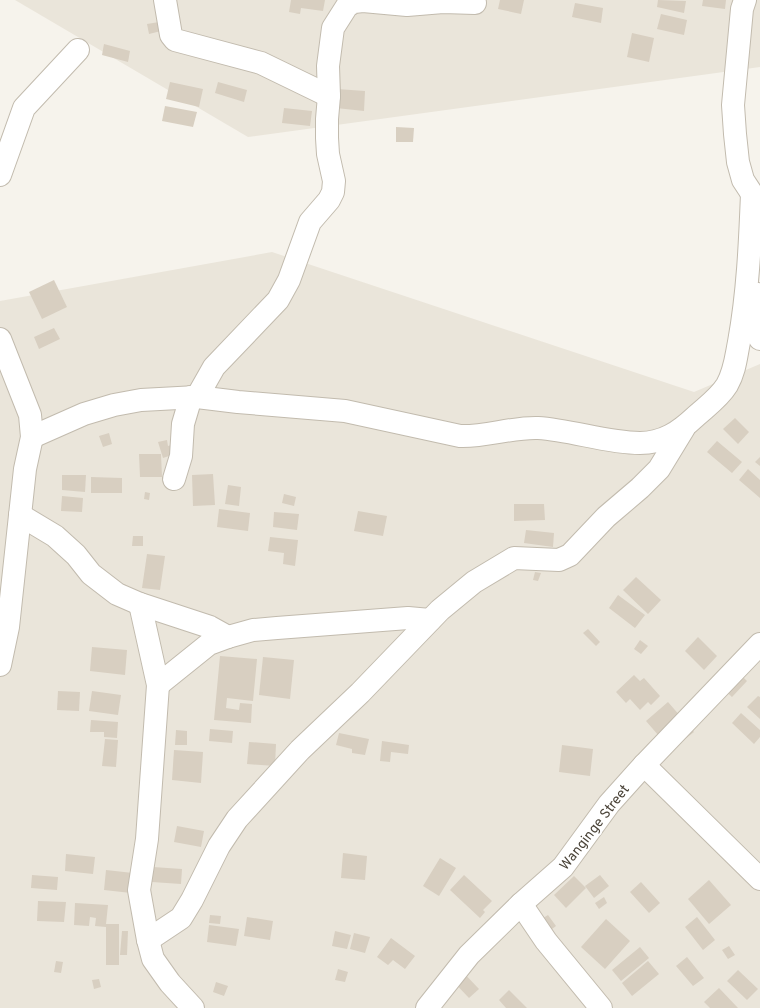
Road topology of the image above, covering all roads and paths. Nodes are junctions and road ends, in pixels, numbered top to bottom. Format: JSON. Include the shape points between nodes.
{"nodes":[{"id":1,"x":165,"y":0,"type":"edge"},
{"id":2,"x":475,"y":3,"type":"dead end"},
{"id":3,"x":742,"y":3,"type":"edge"},
{"id":4,"x":78,"y":50,"type":"dead end"},
{"id":5,"x":329,"y":96,"type":"junction"},
{"id":6,"x":0,"y":175,"type":"edge"},
{"id":7,"x":756,"y":200,"type":"edge"},
{"id":8,"x":760,"y":285,"type":"edge"},
{"id":9,"x":0,"y":339,"type":"edge"},
{"id":10,"x":760,"y":339,"type":"edge"},
{"id":11,"x":194,"y":397,"type":"junction"},
{"id":12,"x":685,"y":426,"type":"junction"},
{"id":13,"x":32,"y":437,"type":"junction"},
{"id":14,"x":174,"y":479,"type":"dead end"},
{"id":15,"x":20,"y":515,"type":"junction"},
{"id":16,"x":140,"y":604,"type":"junction"},
{"id":17,"x":430,"y":620,"type":"junction"},
{"id":18,"x":228,"y":636,"type":"junction"},
{"id":19,"x":760,"y":644,"type":"edge"},
{"id":20,"x":0,"y":665,"type":"edge"},
{"id":21,"x":158,"y":685,"type":"junction"},
{"id":22,"x":644,"y":765,"type":"junction"},
{"id":23,"x":760,"y":879,"type":"edge"},
{"id":24,"x":521,"y":904,"type":"junction"},
{"id":25,"x":148,"y":940,"type":"junction"},
{"id":26,"x":193,"y":1008,"type":"edge"},
{"id":27,"x":426,"y":1008,"type":"edge"},
{"id":28,"x":601,"y":1008,"type":"edge"}],
"edges":[{"from":1,"to":5,"type":"street","via":[[171,35],[175,40],[261,63]]},
{"from":2,"to":5,"type":"street","via":[[407,5],[354,2],[347,6],[333,28],[328,66]]},
{"from":3,"to":7,"type":"street","via":[[733,105],[738,162],[743,180]]},
{"from":4,"to":6,"type":"street","via":[[24,108]]},
{"from":5,"to":11,"type":"street","via":[[327,138],[334,181],[333,192],[310,222],[289,280],[278,300],[214,367]]},
{"from":7,"to":12,"type":"street","via":[[745,310],[735,367],[720,396]]},
{"from":8,"to":10,"type":"street","via":[[757,299]]},
{"from":9,"to":13,"type":"street","via":[[30,415]]},
{"from":11,"to":12,"type":"street","via":[[346,411],[460,436],[539,428],[640,443],[667,438]]},
{"from":11,"to":13,"type":"street","via":[[141,400],[114,405],[84,414]]},
{"from":11,"to":14,"type":"street","via":[[183,420],[182,456]]},
{"from":12,"to":17,"type":"street","via":[[659,469],[570,554],[559,560],[518,558],[507,561],[460,592]]},
{"from":13,"to":15,"type":"street","via":[[25,469]]},
{"from":15,"to":16,"type":"street","via":[[56,536],[91,574],[117,594]]},
{"from":15,"to":20,"type":"street","via":[[9,620]]},
{"from":16,"to":18,"type":"street","via":[[210,627]]},
{"from":16,"to":21,"type":"street"},
{"from":17,"to":18,"type":"street","via":[[408,618],[277,628]]},
{"from":17,"to":25,"type":"street","via":[[360,693],[300,750],[237,819],[219,846],[181,918]]},
{"from":18,"to":21,"type":"street","via":[[209,644]]},
{"from":19,"to":22,"type":"street","name":"Wanginge Street"},
{"from":21,"to":25,"type":"street","via":[[147,839],[140,890]]},
{"from":22,"to":23,"type":"street"},
{"from":22,"to":24,"type":"street","name":"Wanginge Street","via":[[609,804],[563,867]]},
{"from":24,"to":27,"type":"street","name":"Wanginge Street","via":[[469,955]]},
{"from":24,"to":28,"type":"street","via":[[546,941]]},
{"from":25,"to":26,"type":"street","via":[[153,959],[170,983]]}]}
